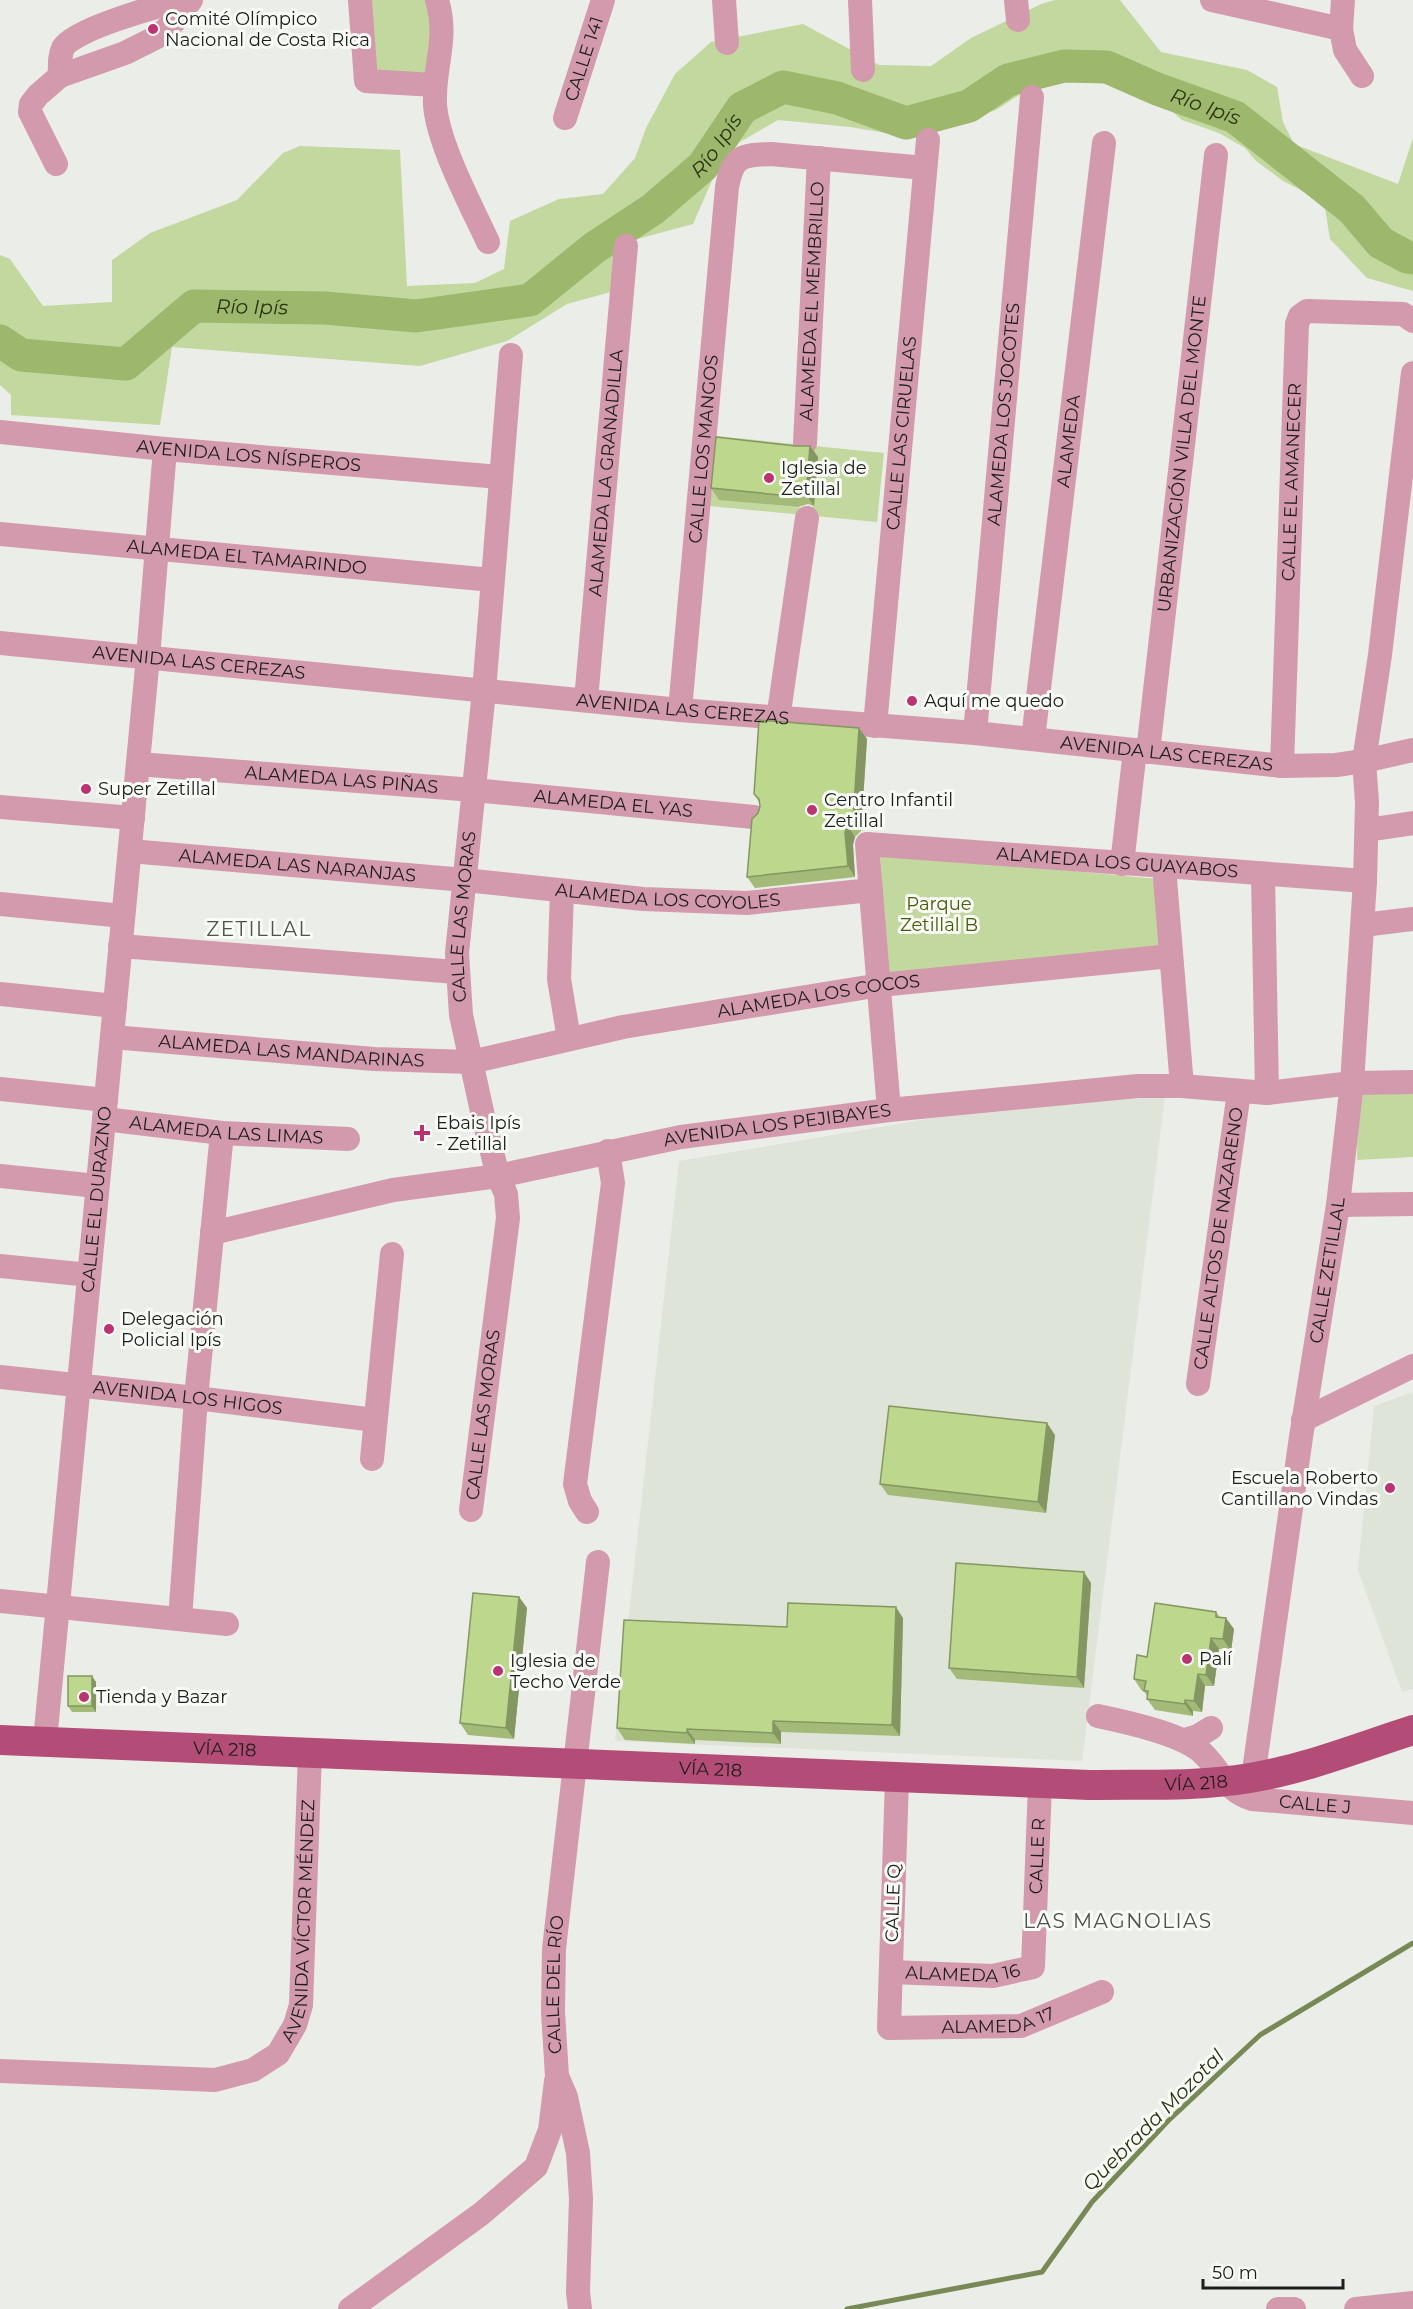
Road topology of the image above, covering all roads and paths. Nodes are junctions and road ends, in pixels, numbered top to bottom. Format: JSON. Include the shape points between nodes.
{"nodes":[{"id":1,"x":184,"y":0,"type":"edge"},
{"id":2,"x":190,"y":0,"type":"edge"},
{"id":3,"x":360,"y":0,"type":"edge"},
{"id":4,"x":437,"y":0,"type":"edge"},
{"id":5,"x":603,"y":0,"type":"edge"},
{"id":6,"x":724,"y":0,"type":"edge"},
{"id":7,"x":860,"y":0,"type":"edge"},
{"id":8,"x":1212,"y":0,"type":"edge"},
{"id":9,"x":1343,"y":0,"type":"edge"},
{"id":10,"x":1251,"y":5,"type":"edge"},
{"id":11,"x":1341,"y":28,"type":"junction"},
{"id":12,"x":727,"y":43,"type":"dead end"},
{"id":13,"x":863,"y":70,"type":"dead end"},
{"id":14,"x":60,"y":76,"type":"junction"},
{"id":15,"x":1362,"y":76,"type":"dead end"},
{"id":16,"x":435,"y":85,"type":"junction"},
{"id":17,"x":1032,"y":97,"type":"dead end"},
{"id":18,"x":565,"y":118,"type":"dead end"},
{"id":19,"x":928,"y":140,"type":"dead end"},
{"id":20,"x":1104,"y":143,"type":"dead end"},
{"id":21,"x":1216,"y":155,"type":"dead end"},
{"id":22,"x":819,"y":158,"type":"junction"},
{"id":23,"x":56,"y":164,"type":"dead end"},
{"id":24,"x":926,"y":168,"type":"junction"},
{"id":25,"x":488,"y":243,"type":"dead end"},
{"id":26,"x":626,"y":246,"type":"dead end"},
{"id":27,"x":1413,"y":321,"type":"edge"},
{"id":28,"x":511,"y":355,"type":"dead end"},
{"id":29,"x":1413,"y":373,"type":"edge"},
{"id":30,"x":0,"y":432,"type":"edge"},
{"id":31,"x":805,"y":443,"type":"edge"},
{"id":32,"x":165,"y":449,"type":"junction"},
{"id":33,"x":500,"y":477,"type":"junction"},
{"id":34,"x":807,"y":518,"type":"dead end"},
{"id":35,"x":0,"y":534,"type":"edge"},
{"id":36,"x":157,"y":547,"type":"junction"},
{"id":37,"x":492,"y":580,"type":"junction"},
{"id":38,"x":0,"y":643,"type":"edge"},
{"id":39,"x":148,"y":657,"type":"junction"},
{"id":40,"x":484,"y":691,"type":"junction"},
{"id":41,"x":586,"y":700,"type":"junction"},
{"id":42,"x":680,"y":710,"type":"junction"},
{"id":43,"x":778,"y":718,"type":"junction"},
{"id":44,"x":875,"y":726,"type":"junction"},
{"id":45,"x":975,"y":733,"type":"junction"},
{"id":46,"x":1033,"y":739,"type":"junction"},
{"id":47,"x":1413,"y":750,"type":"edge"},
{"id":48,"x":1141,"y":751,"type":"junction"},
{"id":49,"x":1364,"y":761,"type":"junction"},
{"id":50,"x":138,"y":764,"type":"junction"},
{"id":51,"x":1282,"y":766,"type":"junction"},
{"id":52,"x":474,"y":790,"type":"junction"},
{"id":53,"x":0,"y":807,"type":"edge"},
{"id":54,"x":754,"y":817,"type":"edge"},
{"id":55,"x":133,"y":818,"type":"junction"},
{"id":56,"x":1413,"y":824,"type":"edge"},
{"id":57,"x":1367,"y":830,"type":"junction"},
{"id":58,"x":129,"y":851,"type":"junction"},
{"id":59,"x":1122,"y":864,"type":"junction"},
{"id":60,"x":1164,"y":867,"type":"junction"},
{"id":61,"x":1263,"y":874,"type":"junction"},
{"id":62,"x":465,"y":880,"type":"junction"},
{"id":63,"x":1365,"y":881,"type":"junction"},
{"id":64,"x":871,"y":890,"type":"junction"},
{"id":65,"x":562,"y":891,"type":"junction"},
{"id":66,"x":0,"y":904,"type":"edge"},
{"id":67,"x":123,"y":916,"type":"junction"},
{"id":68,"x":1413,"y":919,"type":"edge"},
{"id":69,"x":1363,"y":925,"type":"junction"},
{"id":70,"x":120,"y":946,"type":"junction"},
{"id":71,"x":1171,"y":956,"type":"junction"},
{"id":72,"x":458,"y":972,"type":"junction"},
{"id":73,"x":880,"y":985,"type":"junction"},
{"id":74,"x":0,"y":994,"type":"edge"},
{"id":75,"x":115,"y":1006,"type":"junction"},
{"id":76,"x":112,"y":1037,"type":"junction"},
{"id":77,"x":569,"y":1039,"type":"junction"},
{"id":78,"x":471,"y":1062,"type":"junction"},
{"id":79,"x":1413,"y":1082,"type":"edge"},
{"id":80,"x":1352,"y":1083,"type":"junction"},
{"id":81,"x":1182,"y":1086,"type":"junction"},
{"id":82,"x":0,"y":1089,"type":"edge"},
{"id":83,"x":1239,"y":1092,"type":"junction"},
{"id":84,"x":1267,"y":1093,"type":"junction"},
{"id":85,"x":105,"y":1110,"type":"junction"},
{"id":86,"x":889,"y":1110,"type":"junction"},
{"id":87,"x":222,"y":1133,"type":"junction"},
{"id":88,"x":348,"y":1139,"type":"dead end"},
{"id":89,"x":609,"y":1152,"type":"junction"},
{"id":90,"x":0,"y":1176,"type":"edge"},
{"id":91,"x":498,"y":1176,"type":"junction"},
{"id":92,"x":97,"y":1186,"type":"junction"},
{"id":93,"x":1413,"y":1204,"type":"edge"},
{"id":94,"x":1338,"y":1205,"type":"junction"},
{"id":95,"x":212,"y":1233,"type":"junction"},
{"id":96,"x":392,"y":1254,"type":"dead end"},
{"id":97,"x":0,"y":1266,"type":"edge"},
{"id":98,"x":89,"y":1275,"type":"junction"},
{"id":99,"x":1413,"y":1366,"type":"edge"},
{"id":100,"x":0,"y":1377,"type":"edge"},
{"id":101,"x":1198,"y":1384,"type":"dead end"},
{"id":102,"x":78,"y":1385,"type":"junction"},
{"id":103,"x":196,"y":1398,"type":"junction"},
{"id":104,"x":375,"y":1420,"type":"junction"},
{"id":105,"x":1303,"y":1420,"type":"junction"},
{"id":106,"x":372,"y":1459,"type":"dead end"},
{"id":107,"x":471,"y":1510,"type":"dead end"},
{"id":108,"x":587,"y":1512,"type":"dead end"},
{"id":109,"x":598,"y":1562,"type":"dead end"},
{"id":110,"x":0,"y":1601,"type":"edge"},
{"id":111,"x":57,"y":1607,"type":"junction"},
{"id":112,"x":180,"y":1619,"type":"junction"},
{"id":113,"x":227,"y":1624,"type":"dead end"},
{"id":114,"x":1098,"y":1716,"type":"dead end"},
{"id":115,"x":1211,"y":1728,"type":"dead end"},
{"id":116,"x":1413,"y":1730,"type":"edge"},
{"id":117,"x":0,"y":1740,"type":"edge"},
{"id":118,"x":1185,"y":1740,"type":"junction"},
{"id":119,"x":45,"y":1741,"type":"junction"},
{"id":120,"x":310,"y":1752,"type":"junction"},
{"id":121,"x":574,"y":1764,"type":"junction"},
{"id":122,"x":897,"y":1778,"type":"junction"},
{"id":123,"x":1238,"y":1780,"type":"junction"},
{"id":124,"x":1040,"y":1784,"type":"junction"},
{"id":125,"x":1413,"y":1813,"type":"edge"},
{"id":126,"x":1033,"y":1967,"type":"joint"},
{"id":127,"x":891,"y":1972,"type":"junction"},
{"id":128,"x":1102,"y":1992,"type":"dead end"},
{"id":129,"x":889,"y":2028,"type":"joint"},
{"id":130,"x":0,"y":2071,"type":"edge"},
{"id":131,"x":556,"y":2076,"type":"junction"},
{"id":132,"x":1400,"y":2306,"type":"edge"},
{"id":133,"x":350,"y":2309,"type":"edge"},
{"id":134,"x":580,"y":2309,"type":"edge"},
{"id":135,"x":1356,"y":2309,"type":"edge"}],
"edges":[{"from":1,"to":14,"type":"street","via":[[152,7],[78,34],[64,46]]},
{"from":2,"to":14,"type":"street","via":[[157,37]]},
{"from":3,"to":16,"type":"street","via":[[366,81]]},
{"from":4,"to":16,"type":"street","via":[[442,44]]},
{"from":5,"to":18,"type":"street","name":"CALLE 141"},
{"from":6,"to":12,"type":"street"},
{"from":7,"to":13,"type":"street"},
{"from":8,"to":10,"type":"street"},
{"from":9,"to":11,"type":"street"},
{"from":10,"to":11,"type":"street"},
{"from":11,"to":15,"type":"street","via":[[1345,50]]},
{"from":14,"to":23,"type":"street","via":[[38,95],[30,112]]},
{"from":16,"to":25,"type":"street","via":[[435,107],[446,147]]},
{"from":17,"to":45,"type":"street","name":"ALAMEDA LOS JOCOTES"},
{"from":19,"to":24,"type":"street","name":"CALLE LAS CIRUELAS"},
{"from":20,"to":46,"type":"street","name":"ALAMEDA"},
{"from":21,"to":48,"type":"street","name":"URBANIZACIÓN VILLA DEL MONTE","via":[[1191,378]]},
{"from":22,"to":24,"type":"street","name":"CALLE LOS MANGOS"},
{"from":22,"to":31,"type":"street","name":"ALAMEDA EL MEMBRILLO"},
{"from":22,"to":42,"type":"street","name":"CALLE LOS MANGOS","via":[[749,155],[736,161],[731,169]]},
{"from":24,"to":44,"type":"street","name":"CALLE LAS CIRUELAS"},
{"from":26,"to":41,"type":"street","name":"ALAMEDA LA GRANADILLA"},
{"from":27,"to":51,"type":"street","name":"CALLE EL AMANECER","via":[[1403,314],[1307,311],[1297,324]]},
{"from":28,"to":33,"type":"street","name":"CALLE LAS MORAS"},
{"from":29,"to":49,"type":"street"},
{"from":30,"to":32,"type":"street","name":"AVENIDA LOS NÍSPEROS"},
{"from":32,"to":33,"type":"street","name":"AVENIDA LOS NÍSPEROS"},
{"from":32,"to":36,"type":"street","name":"CALLE EL DURAZNO"},
{"from":33,"to":37,"type":"street","name":"CALLE LAS MORAS"},
{"from":34,"to":43,"type":"street"},
{"from":35,"to":36,"type":"street","name":"ALAMEDA EL TAMARINDO"},
{"from":36,"to":37,"type":"street","name":"ALAMEDA EL TAMARINDO"},
{"from":36,"to":39,"type":"street","name":"CALLE EL DURAZNO"},
{"from":37,"to":40,"type":"street","name":"CALLE LAS MORAS"},
{"from":38,"to":39,"type":"street","name":"AVENIDA LAS CEREZAS"},
{"from":39,"to":40,"type":"street","name":"AVENIDA LAS CEREZAS"},
{"from":39,"to":50,"type":"street","name":"CALLE EL DURAZNO"},
{"from":40,"to":41,"type":"street","name":"AVENIDA LAS CEREZAS"},
{"from":40,"to":52,"type":"street","name":"CALLE LAS MORAS"},
{"from":41,"to":42,"type":"street","name":"AVENIDA LAS CEREZAS"},
{"from":42,"to":43,"type":"street","name":"AVENIDA LAS CEREZAS"},
{"from":43,"to":44,"type":"street","name":"AVENIDA LAS CEREZAS"},
{"from":44,"to":45,"type":"street","name":"AVENIDA LAS CEREZAS"},
{"from":45,"to":46,"type":"street","name":"AVENIDA LAS CEREZAS"},
{"from":46,"to":48,"type":"street","name":"AVENIDA LAS CEREZAS"},
{"from":47,"to":49,"type":"street","name":"AVENIDA LAS CEREZAS"},
{"from":48,"to":51,"type":"street","name":"AVENIDA LAS CEREZAS"},
{"from":48,"to":59,"type":"street","name":"URBANIZACIÓN VILLA DEL MONTE"},
{"from":49,"to":51,"type":"street","name":"AVENIDA LAS CEREZAS"},
{"from":49,"to":57,"type":"street","name":"CALLE ZETILLAL"},
{"from":50,"to":52,"type":"street","name":"ALAMEDA LAS PIÑAS"},
{"from":50,"to":55,"type":"street","name":"CALLE EL DURAZNO"},
{"from":52,"to":54,"type":"street","name":"ALAMEDA EL YAS"},
{"from":52,"to":62,"type":"street","name":"CALLE LAS MORAS"},
{"from":53,"to":55,"type":"street"},
{"from":55,"to":58,"type":"street","name":"CALLE EL DURAZNO"},
{"from":56,"to":57,"type":"street"},
{"from":57,"to":63,"type":"street","name":"CALLE ZETILLAL"},
{"from":58,"to":62,"type":"street","name":"ALAMEDA LAS NARANJAS"},
{"from":58,"to":67,"type":"street","name":"CALLE EL DURAZNO"},
{"from":59,"to":60,"type":"street","name":"ALAMEDA LOS GUAYABOS"},
{"from":59,"to":64,"type":"street","name":"ALAMEDA LOS GUAYABOS","via":[[867,844]]},
{"from":60,"to":61,"type":"street","name":"ALAMEDA LOS GUAYABOS"},
{"from":60,"to":71,"type":"street"},
{"from":61,"to":63,"type":"street","name":"ALAMEDA LOS GUAYABOS"},
{"from":61,"to":84,"type":"street"},
{"from":62,"to":65,"type":"street","name":"ALAMEDA LOS COYOLES"},
{"from":62,"to":72,"type":"street","name":"CALLE LAS MORAS"},
{"from":63,"to":69,"type":"street","name":"CALLE ZETILLAL"},
{"from":64,"to":65,"type":"street","name":"ALAMEDA LOS COYOLES","via":[[747,903]]},
{"from":64,"to":73,"type":"street"},
{"from":65,"to":77,"type":"street","via":[[559,979]]},
{"from":66,"to":67,"type":"street"},
{"from":67,"to":70,"type":"street","name":"CALLE EL DURAZNO"},
{"from":68,"to":69,"type":"street"},
{"from":69,"to":80,"type":"street","name":"CALLE ZETILLAL"},
{"from":70,"to":72,"type":"street"},
{"from":70,"to":75,"type":"street","name":"CALLE EL DURAZNO"},
{"from":71,"to":73,"type":"street","name":"ALAMEDA LOS COCOS"},
{"from":71,"to":81,"type":"street"},
{"from":72,"to":78,"type":"street","name":"CALLE LAS MORAS","via":[[461,1015]]},
{"from":73,"to":77,"type":"street","name":"ALAMEDA LOS COCOS"},
{"from":73,"to":86,"type":"street"},
{"from":74,"to":75,"type":"street"},
{"from":75,"to":76,"type":"street","name":"CALLE EL DURAZNO"},
{"from":76,"to":78,"type":"street","name":"ALAMEDA LAS MANDARINAS","via":[[374,1059]]},
{"from":76,"to":85,"type":"street","name":"CALLE EL DURAZNO"},
{"from":77,"to":78,"type":"street","name":"ALAMEDA LOS COCOS"},
{"from":78,"to":91,"type":"street","name":"CALLE LAS MORAS"},
{"from":79,"to":80,"type":"street","name":"AVENIDA LOS PEJIBAYES"},
{"from":80,"to":84,"type":"street","name":"AVENIDA LOS PEJIBAYES"},
{"from":80,"to":94,"type":"street","name":"CALLE ZETILLAL"},
{"from":81,"to":83,"type":"street","name":"AVENIDA LOS PEJIBAYES"},
{"from":81,"to":86,"type":"street","name":"AVENIDA LOS PEJIBAYES","via":[[1138,1086]]},
{"from":82,"to":85,"type":"street","name":"ALAMEDA LAS LIMAS"},
{"from":83,"to":84,"type":"street","name":"AVENIDA LOS PEJIBAYES"},
{"from":83,"to":101,"type":"street","name":"CALLE ALTOS DE NAZARENO"},
{"from":85,"to":87,"type":"street","name":"ALAMEDA LAS LIMAS"},
{"from":85,"to":92,"type":"street","name":"CALLE EL DURAZNO"},
{"from":86,"to":89,"type":"street","name":"AVENIDA LOS PEJIBAYES","via":[[681,1137]]},
{"from":87,"to":88,"type":"street","name":"ALAMEDA LAS LIMAS"},
{"from":87,"to":95,"type":"street"},
{"from":89,"to":91,"type":"street","name":"AVENIDA LOS PEJIBAYES"},
{"from":89,"to":108,"type":"street","via":[[613,1183],[575,1485]]},
{"from":90,"to":92,"type":"street"},
{"from":91,"to":95,"type":"street","name":"AVENIDA LOS PEJIBAYES","via":[[393,1190]]},
{"from":91,"to":107,"type":"street","name":"CALLE LAS MORAS","via":[[506,1194],[508,1218]]},
{"from":92,"to":98,"type":"street","name":"CALLE EL DURAZNO"},
{"from":93,"to":94,"type":"street"},
{"from":94,"to":105,"type":"street","name":"CALLE ZETILLAL"},
{"from":95,"to":103,"type":"street"},
{"from":96,"to":104,"type":"street"},
{"from":97,"to":98,"type":"street"},
{"from":98,"to":102,"type":"street","name":"CALLE EL DURAZNO"},
{"from":99,"to":105,"type":"street"},
{"from":100,"to":102,"type":"street","name":"AVENIDA LOS HIGOS"},
{"from":102,"to":103,"type":"street","name":"AVENIDA LOS HIGOS"},
{"from":102,"to":111,"type":"street","name":"CALLE EL DURAZNO"},
{"from":103,"to":104,"type":"street","name":"AVENIDA LOS HIGOS"},
{"from":103,"to":112,"type":"street"},
{"from":104,"to":106,"type":"street"},
{"from":105,"to":123,"type":"street","name":"CALLE ZETILLAL"},
{"from":109,"to":121,"type":"street","name":"CALLE DEL RÍO"},
{"from":110,"to":111,"type":"street"},
{"from":111,"to":112,"type":"street"},
{"from":111,"to":119,"type":"street","name":"CALLE EL DURAZNO"},
{"from":112,"to":113,"type":"street"},
{"from":114,"to":118,"type":"street"},
{"from":115,"to":118,"type":"street"},
{"from":116,"to":123,"type":"main road","name":"VÍA 218","via":[[1326,1758]]},
{"from":117,"to":119,"type":"main road","name":"VÍA 218"},
{"from":118,"to":123,"type":"street"},
{"from":119,"to":120,"type":"main road","name":"VÍA 218"},
{"from":120,"to":121,"type":"main road","name":"VÍA 218"},
{"from":120,"to":130,"type":"street","name":"AVENIDA VÍCTOR MÉNDEZ","via":[[301,2005],[296,2025],[278,2054],[253,2070],[215,2080]]},
{"from":121,"to":122,"type":"main road","name":"VÍA 218"},
{"from":121,"to":131,"type":"street","name":"CALLE DEL RÍO","via":[[554,1949]]},
{"from":122,"to":124,"type":"main road","name":"VÍA 218"},
{"from":122,"to":127,"type":"street","name":"CALLE Q"},
{"from":123,"to":124,"type":"main road","name":"VÍA 218"},
{"from":123,"to":125,"type":"street","name":"CALLE J","via":[[1240,1795],[1252,1799]]},
{"from":124,"to":126,"type":"street","name":"CALLE R"},
{"from":126,"to":127,"type":"street","name":"ALAMEDA 16","via":[[993,1976]]},
{"from":127,"to":129,"type":"street","name":"CALLE Q"},
{"from":128,"to":129,"type":"street","name":"ALAMEDA 17","via":[[1021,2026]]},
{"from":131,"to":133,"type":"street","via":[[550,2130],[536,2168],[481,2214]]},
{"from":131,"to":134,"type":"street","name":"CALLE DEL RÍO","via":[[566,2097],[578,2153]]},
{"from":132,"to":135,"type":"street"}]}
